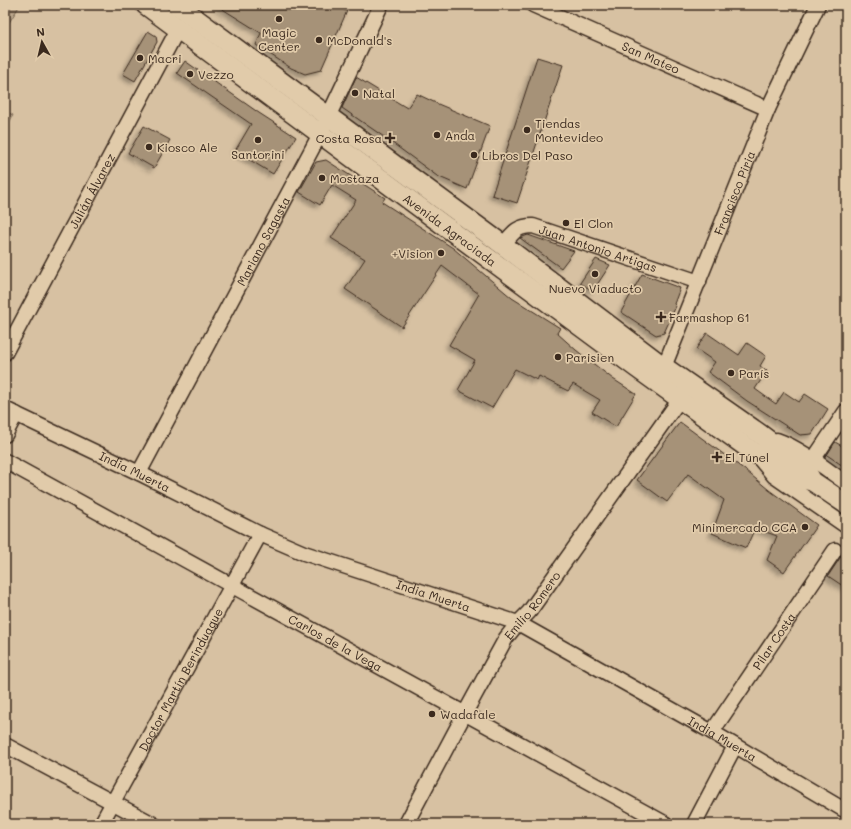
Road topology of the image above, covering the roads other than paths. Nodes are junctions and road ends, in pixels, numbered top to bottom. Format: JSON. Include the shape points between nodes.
{"nodes":[{"id":1,"x":146,"y":5,"type":"edge"},
{"id":2,"x":177,"y":5,"type":"edge"},
{"id":3,"x":381,"y":5,"type":"edge"},
{"id":4,"x":533,"y":5,"type":"edge"},
{"id":5,"x":818,"y":5,"type":"edge"},
{"id":6,"x":178,"y":29,"type":"junction"},
{"id":7,"x":768,"y":109,"type":"junction"},
{"id":8,"x":328,"y":117,"type":"junction"},
{"id":9,"x":320,"y":134,"type":"junction"},
{"id":10,"x":503,"y":245,"type":"junction"},
{"id":11,"x":699,"y":282,"type":"junction"},
{"id":12,"x":5,"y":353,"type":"edge"},
{"id":13,"x":662,"y":376,"type":"junction"},
{"id":14,"x":680,"y":399,"type":"junction"},
{"id":15,"x":846,"y":411,"type":"edge"},
{"id":16,"x":10,"y":412,"type":"edge"},
{"id":17,"x":760,"y":434,"type":"junction"},
{"id":18,"x":5,"y":435,"type":"edge"},
{"id":19,"x":755,"y":453,"type":"junction"},
{"id":20,"x":813,"y":460,"type":"junction"},
{"id":21,"x":5,"y":461,"type":"edge"},
{"id":22,"x":139,"y":474,"type":"junction"},
{"id":23,"x":812,"y":481,"type":"junction"},
{"id":24,"x":846,"y":483,"type":"edge"},
{"id":25,"x":846,"y":504,"type":"edge"},
{"id":26,"x":846,"y":526,"type":"edge"},
{"id":27,"x":260,"y":534,"type":"junction"},
{"id":28,"x":835,"y":550,"type":"dead end"},
{"id":29,"x":232,"y":586,"type":"junction"},
{"id":30,"x":518,"y":623,"type":"junction"},
{"id":31,"x":465,"y":713,"type":"junction"},
{"id":32,"x":712,"y":732,"type":"junction"},
{"id":33,"x":5,"y":745,"type":"edge"},
{"id":34,"x":735,"y":746,"type":"junction"},
{"id":35,"x":112,"y":802,"type":"junction"},
{"id":36,"x":846,"y":811,"type":"edge"},
{"id":37,"x":100,"y":824,"type":"edge"},
{"id":38,"x":153,"y":824,"type":"edge"},
{"id":39,"x":406,"y":824,"type":"edge"},
{"id":40,"x":666,"y":824,"type":"edge"},
{"id":41,"x":694,"y":824,"type":"edge"}],
"edges":[{"from":1,"to":6,"type":"main road","name":"Avenida Agraciada"},
{"from":2,"to":8,"type":"main road","name":"Avenida Agraciada"},
{"from":3,"to":8,"type":"street","name":"Mariano Sagasta"},
{"from":4,"to":7,"type":"street","name":"San Mateo"},
{"from":5,"to":7,"type":"street","name":"Francisco Piria"},
{"from":6,"to":9,"type":"main road","name":"Avenida Agraciada"},
{"from":6,"to":12,"type":"street","name":"Julián Álvarez"},
{"from":7,"to":11,"type":"street","name":"Francisco Piria"},
{"from":8,"to":9,"type":"street","name":"Mariano Sagasta"},
{"from":8,"to":10,"type":"main road","name":"Avenida Agraciada"},
{"from":9,"to":13,"type":"main road","name":"Avenida Agraciada"},
{"from":9,"to":22,"type":"street","name":"Mariano Sagasta"},
{"from":10,"to":11,"type":"street","name":"Juan Antonio Artigas","via":[[519,228],[533,226]]},
{"from":10,"to":13,"type":"main road","name":"Avenida Agraciada"},
{"from":11,"to":13,"type":"street","name":"Francisco Piria"},
{"from":13,"to":14,"type":"main road","name":"Avenida Agraciada"},
{"from":13,"to":17,"type":"main road","name":"Avenida Agraciada"},
{"from":14,"to":19,"type":"main road","name":"Avenida Agraciada"},
{"from":14,"to":30,"type":"street","name":"Emilio Romero","via":[[529,612]]},
{"from":15,"to":20,"type":"street"},
{"from":16,"to":18,"type":"street"},
{"from":16,"to":22,"type":"street","name":"India Muerta"},
{"from":17,"to":20,"type":"street","name":"Avenida Agraciada","via":[[786,443]]},
{"from":17,"to":23,"type":"main road","name":"Avenida Agraciada","via":[[804,467]]},
{"from":19,"to":23,"type":"main road","name":"Avenida Agraciada","via":[[800,479]]},
{"from":19,"to":26,"type":"street","name":"Avenida Agraciada","via":[[774,476]]},
{"from":20,"to":24,"type":"street","name":"Avenida Agraciada"},
{"from":21,"to":29,"type":"street","name":"Carlos de la Vega"},
{"from":22,"to":27,"type":"street","name":"India Muerta"},
{"from":23,"to":25,"type":"main road","name":"Avenida Agraciada"},
{"from":27,"to":29,"type":"street","name":"Doctor Martín Berinduague"},
{"from":27,"to":30,"type":"street","name":"India Muerta","via":[[304,553]]},
{"from":28,"to":32,"type":"street","name":"Pilar Costa"},
{"from":29,"to":31,"type":"street","name":"Carlos de la Vega"},
{"from":29,"to":35,"type":"street","name":"Doctor Martín Berinduague"},
{"from":30,"to":31,"type":"street","name":"Emilio Romero","via":[[506,638]]},
{"from":30,"to":32,"type":"street","name":"India Muerta"},
{"from":31,"to":39,"type":"street","name":"Emilio Romero"},
{"from":31,"to":40,"type":"street","name":"Carlos de la Vega"},
{"from":32,"to":34,"type":"street","name":"India Muerta"},
{"from":33,"to":35,"type":"street"},
{"from":34,"to":36,"type":"street","name":"India Muerta"},
{"from":34,"to":41,"type":"street"},
{"from":35,"to":37,"type":"street","name":"Doctor Martín Berinduague"},
{"from":35,"to":38,"type":"street"}]}
